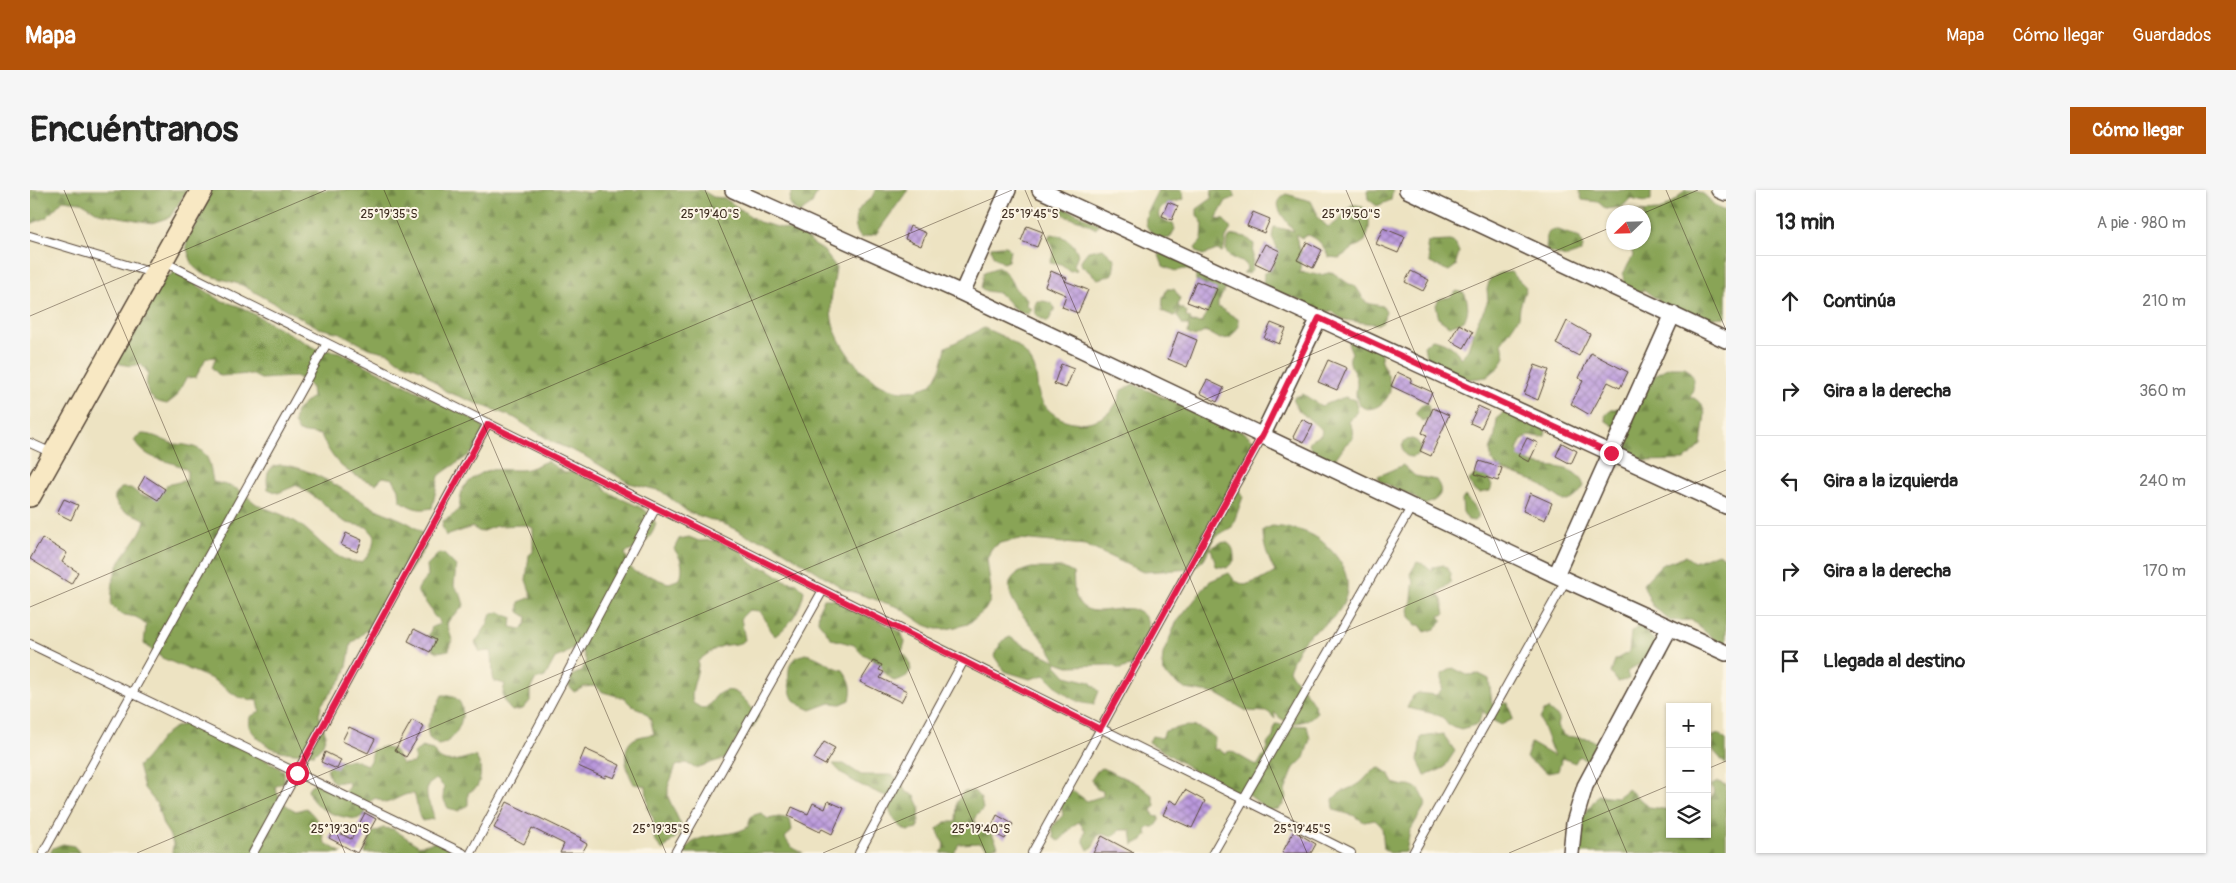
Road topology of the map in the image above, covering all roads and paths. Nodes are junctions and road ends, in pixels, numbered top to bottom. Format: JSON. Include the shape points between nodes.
{"nodes":[{"id":1,"x":202,"y":190,"type":"edge"},
{"id":2,"x":733,"y":190,"type":"edge"},
{"id":3,"x":1008,"y":190,"type":"edge"},
{"id":4,"x":1040,"y":190,"type":"edge"},
{"id":5,"x":1407,"y":190,"type":"edge"},
{"id":6,"x":1719,"y":190,"type":"edge"},
{"id":7,"x":1726,"y":193,"type":"edge"},
{"id":8,"x":30,"y":236,"type":"edge"},
{"id":9,"x":158,"y":267,"type":"junction"},
{"id":10,"x":962,"y":293,"type":"junction"},
{"id":11,"x":1673,"y":314,"type":"junction"},
{"id":12,"x":1319,"y":318,"type":"junction"},
{"id":13,"x":1726,"y":340,"type":"edge"},
{"id":14,"x":327,"y":343,"type":"junction"},
{"id":15,"x":488,"y":424,"type":"junction"},
{"id":16,"x":1263,"y":434,"type":"junction"},
{"id":17,"x":30,"y":443,"type":"edge"},
{"id":18,"x":1611,"y":453,"type":"junction"},
{"id":19,"x":54,"y":454,"type":"junction"},
{"id":20,"x":30,"y":496,"type":"edge"},
{"id":21,"x":1412,"y":506,"type":"junction"},
{"id":22,"x":1726,"y":506,"type":"edge"},
{"id":23,"x":656,"y":507,"type":"junction"},
{"id":24,"x":1561,"y":578,"type":"junction"},
{"id":25,"x":823,"y":590,"type":"junction"},
{"id":26,"x":1669,"y":629,"type":"junction"},
{"id":27,"x":30,"y":644,"type":"edge"},
{"id":28,"x":1726,"y":653,"type":"edge"},
{"id":29,"x":964,"y":660,"type":"junction"},
{"id":30,"x":132,"y":694,"type":"junction"},
{"id":31,"x":1100,"y":729,"type":"junction"},
{"id":32,"x":297,"y":773,"type":"junction"},
{"id":33,"x":1244,"y":800,"type":"junction"},
{"id":34,"x":43,"y":853,"type":"edge"},
{"id":35,"x":254,"y":853,"type":"edge"},
{"id":36,"x":463,"y":853,"type":"edge"},
{"id":37,"x":472,"y":853,"type":"edge"},
{"id":38,"x":675,"y":853,"type":"edge"},
{"id":39,"x":859,"y":853,"type":"edge"},
{"id":40,"x":1032,"y":853,"type":"edge"},
{"id":41,"x":1214,"y":853,"type":"edge"},
{"id":42,"x":1351,"y":853,"type":"edge"},
{"id":43,"x":1413,"y":853,"type":"edge"},
{"id":44,"x":1571,"y":853,"type":"edge"}],
"edges":[{"from":1,"to":9,"type":"street"},
{"from":2,"to":10,"type":"street"},
{"from":3,"to":10,"type":"street"},
{"from":4,"to":12,"type":"street"},
{"from":5,"to":11,"type":"street"},
{"from":6,"to":7,"type":"street"},
{"from":8,"to":9,"type":"lane"},
{"from":9,"to":14,"type":"lane"},
{"from":9,"to":19,"type":"street"},
{"from":10,"to":16,"type":"street"},
{"from":11,"to":13,"type":"street"},
{"from":11,"to":18,"type":"street"},
{"from":12,"to":16,"type":"street"},
{"from":12,"to":18,"type":"street"},
{"from":14,"to":15,"type":"lane"},
{"from":14,"to":30,"type":"lane"},
{"from":15,"to":23,"type":"lane"},
{"from":15,"to":32,"type":"lane"},
{"from":16,"to":21,"type":"street"},
{"from":16,"to":31,"type":"lane"},
{"from":17,"to":19,"type":"lane"},
{"from":18,"to":22,"type":"street"},
{"from":18,"to":24,"type":"street"},
{"from":19,"to":20,"type":"street"},
{"from":21,"to":24,"type":"street"},
{"from":21,"to":33,"type":"lane"},
{"from":23,"to":25,"type":"lane"},
{"from":23,"to":37,"type":"lane"},
{"from":24,"to":26,"type":"street"},
{"from":24,"to":43,"type":"lane"},
{"from":25,"to":29,"type":"lane"},
{"from":25,"to":38,"type":"lane"},
{"from":26,"to":28,"type":"street"},
{"from":26,"to":44,"type":"street","via":[[1585,786],[1574,823]]},
{"from":27,"to":30,"type":"lane"},
{"from":29,"to":31,"type":"lane"},
{"from":29,"to":39,"type":"lane"},
{"from":30,"to":32,"type":"lane"},
{"from":30,"to":34,"type":"lane"},
{"from":31,"to":33,"type":"lane"},
{"from":31,"to":40,"type":"lane"},
{"from":32,"to":35,"type":"lane"},
{"from":32,"to":36,"type":"lane"},
{"from":33,"to":41,"type":"lane"},
{"from":33,"to":42,"type":"lane"}]}
